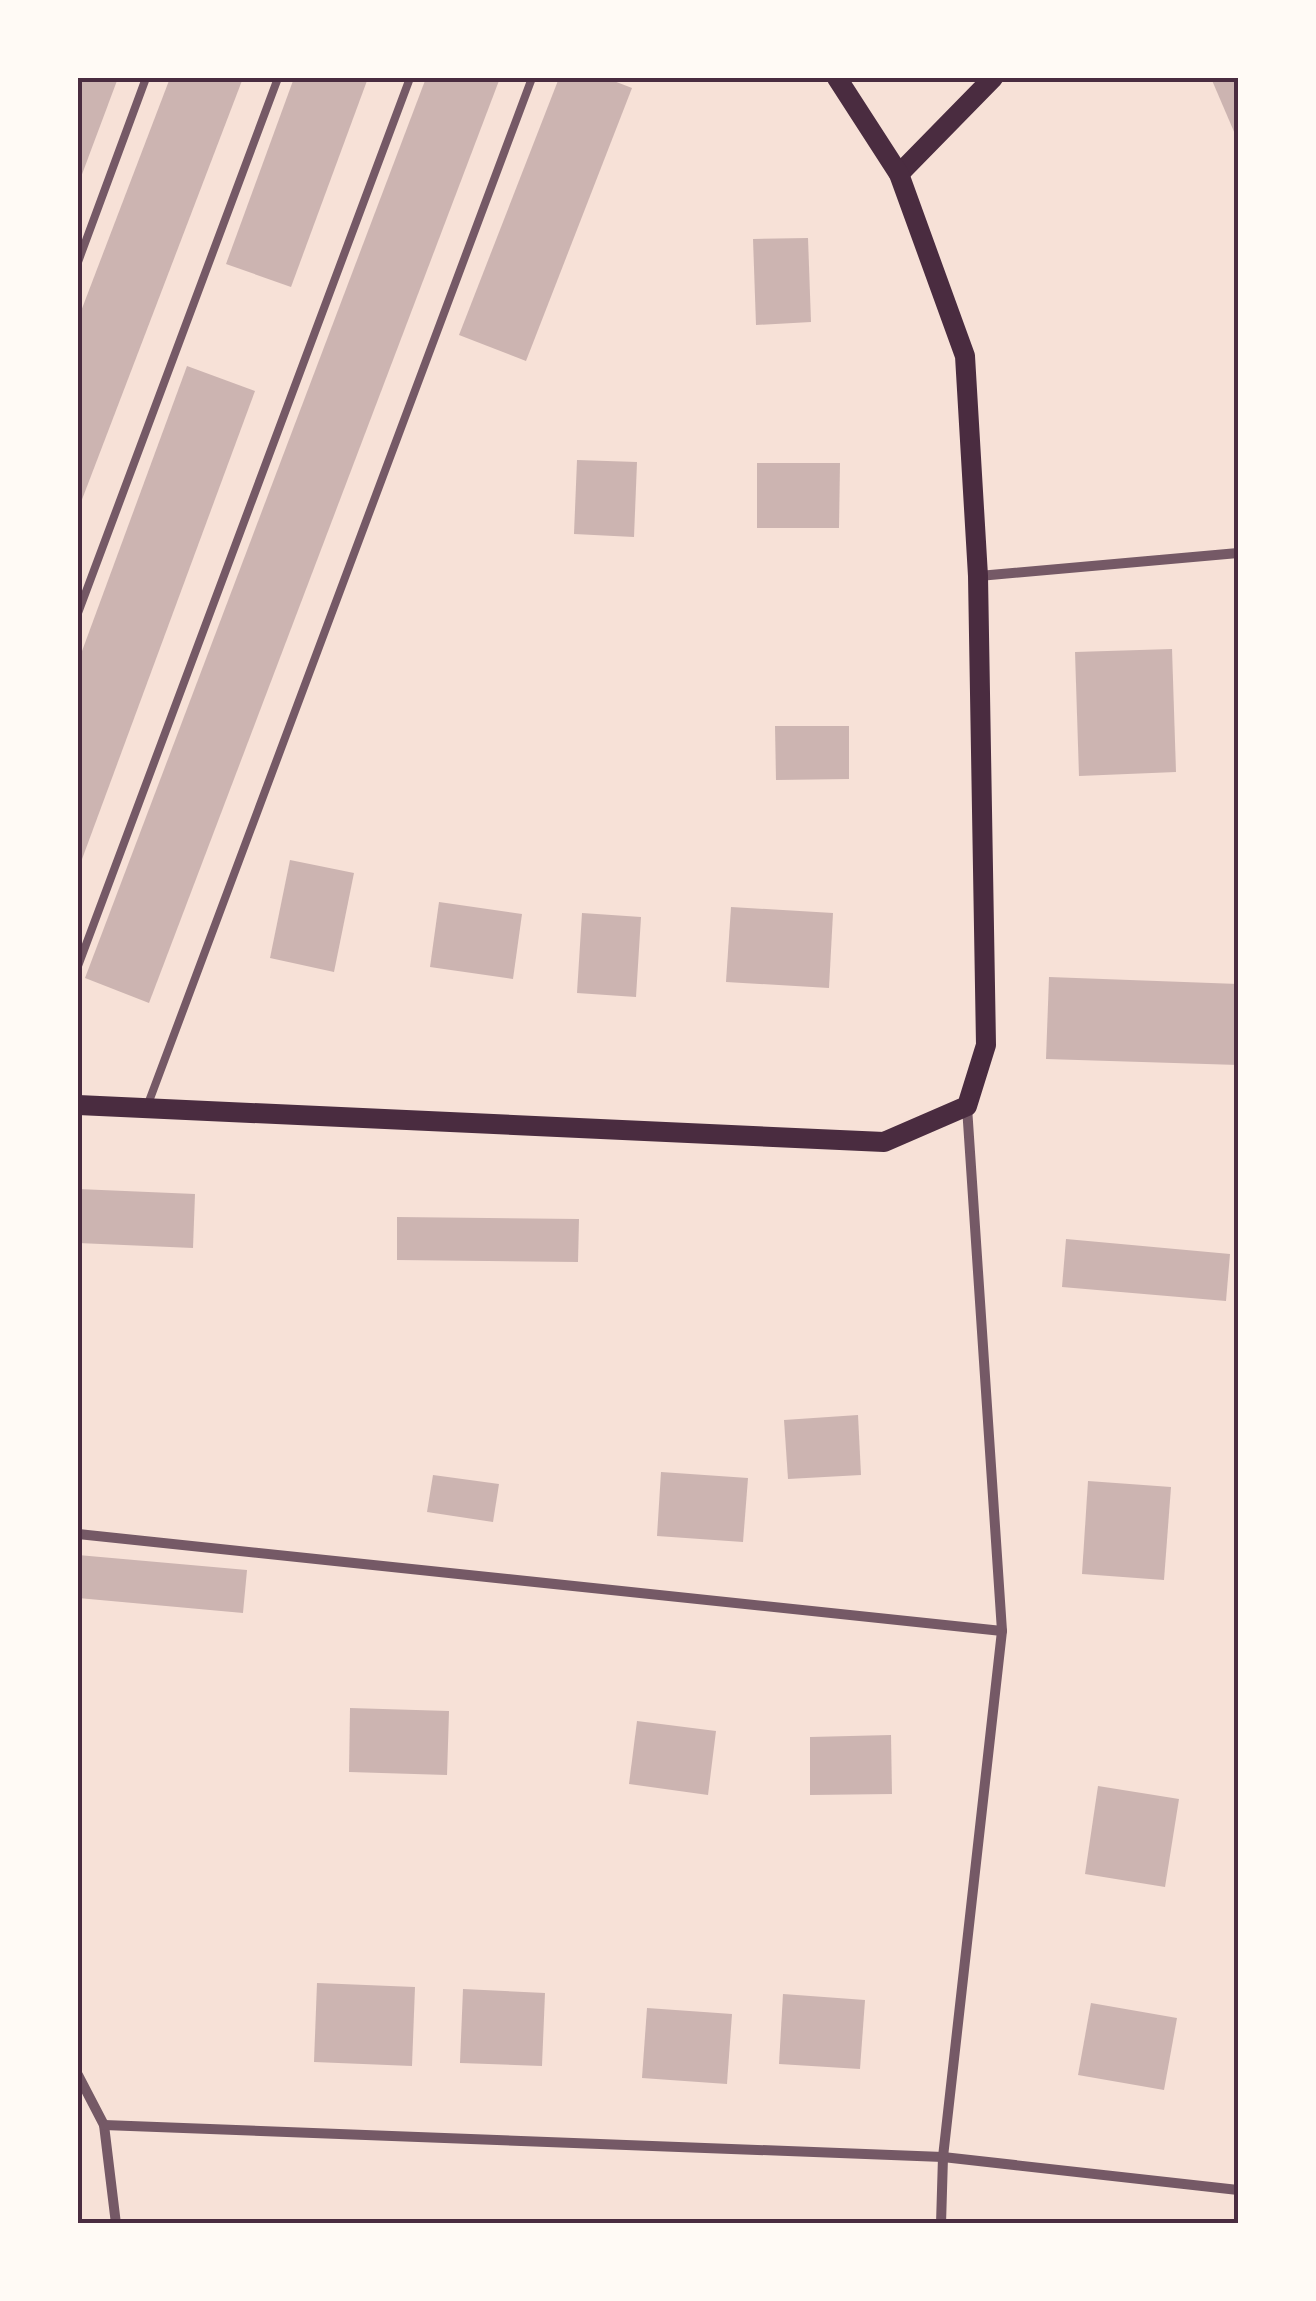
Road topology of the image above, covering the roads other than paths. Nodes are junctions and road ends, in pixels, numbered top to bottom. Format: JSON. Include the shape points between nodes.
{"nodes":[{"id":1,"x":146,"y":78,"type":"edge"},
{"id":2,"x":278,"y":78,"type":"edge"},
{"id":3,"x":410,"y":78,"type":"edge"},
{"id":4,"x":532,"y":78,"type":"edge"},
{"id":5,"x":680,"y":78,"type":"edge"},
{"id":6,"x":688,"y":78,"type":"edge"},
{"id":7,"x":838,"y":78,"type":"edge"},
{"id":8,"x":993,"y":78,"type":"edge"},
{"id":9,"x":900,"y":174,"type":"junction"},
{"id":10,"x":78,"y":262,"type":"edge"},
{"id":11,"x":1238,"y":553,"type":"edge"},
{"id":12,"x":978,"y":576,"type":"junction"},
{"id":13,"x":78,"y":613,"type":"edge"},
{"id":14,"x":78,"y":966,"type":"edge"},
{"id":15,"x":78,"y":1105,"type":"edge"},
{"id":16,"x":967,"y":1106,"type":"junction"},
{"id":17,"x":147,"y":1108,"type":"junction"},
{"id":18,"x":78,"y":1534,"type":"edge"},
{"id":19,"x":1002,"y":1632,"type":"junction"},
{"id":20,"x":78,"y":2074,"type":"edge"},
{"id":21,"x":104,"y":2125,"type":"junction"},
{"id":22,"x":942,"y":2157,"type":"junction"},
{"id":23,"x":1238,"y":2190,"type":"edge"},
{"id":24,"x":116,"y":2224,"type":"edge"},
{"id":25,"x":940,"y":2224,"type":"edge"}],
"edges":[{"from":1,"to":10,"type":"lane"},
{"from":2,"to":13,"type":"lane"},
{"from":3,"to":14,"type":"lane"},
{"from":4,"to":17,"type":"lane"},
{"from":5,"to":6,"type":"lane"},
{"from":7,"to":9,"type":"main road"},
{"from":8,"to":9,"type":"main road"},
{"from":9,"to":12,"type":"main road","via":[[965,356]]},
{"from":11,"to":12,"type":"street"},
{"from":12,"to":16,"type":"main road","via":[[986,1044]]},
{"from":15,"to":17,"type":"main road"},
{"from":16,"to":17,"type":"main road","via":[[884,1142]]},
{"from":16,"to":19,"type":"street"},
{"from":18,"to":19,"type":"street"},
{"from":19,"to":22,"type":"street"},
{"from":20,"to":21,"type":"street"},
{"from":21,"to":22,"type":"street"},
{"from":21,"to":24,"type":"street"},
{"from":22,"to":23,"type":"street"},
{"from":22,"to":25,"type":"street"}]}
